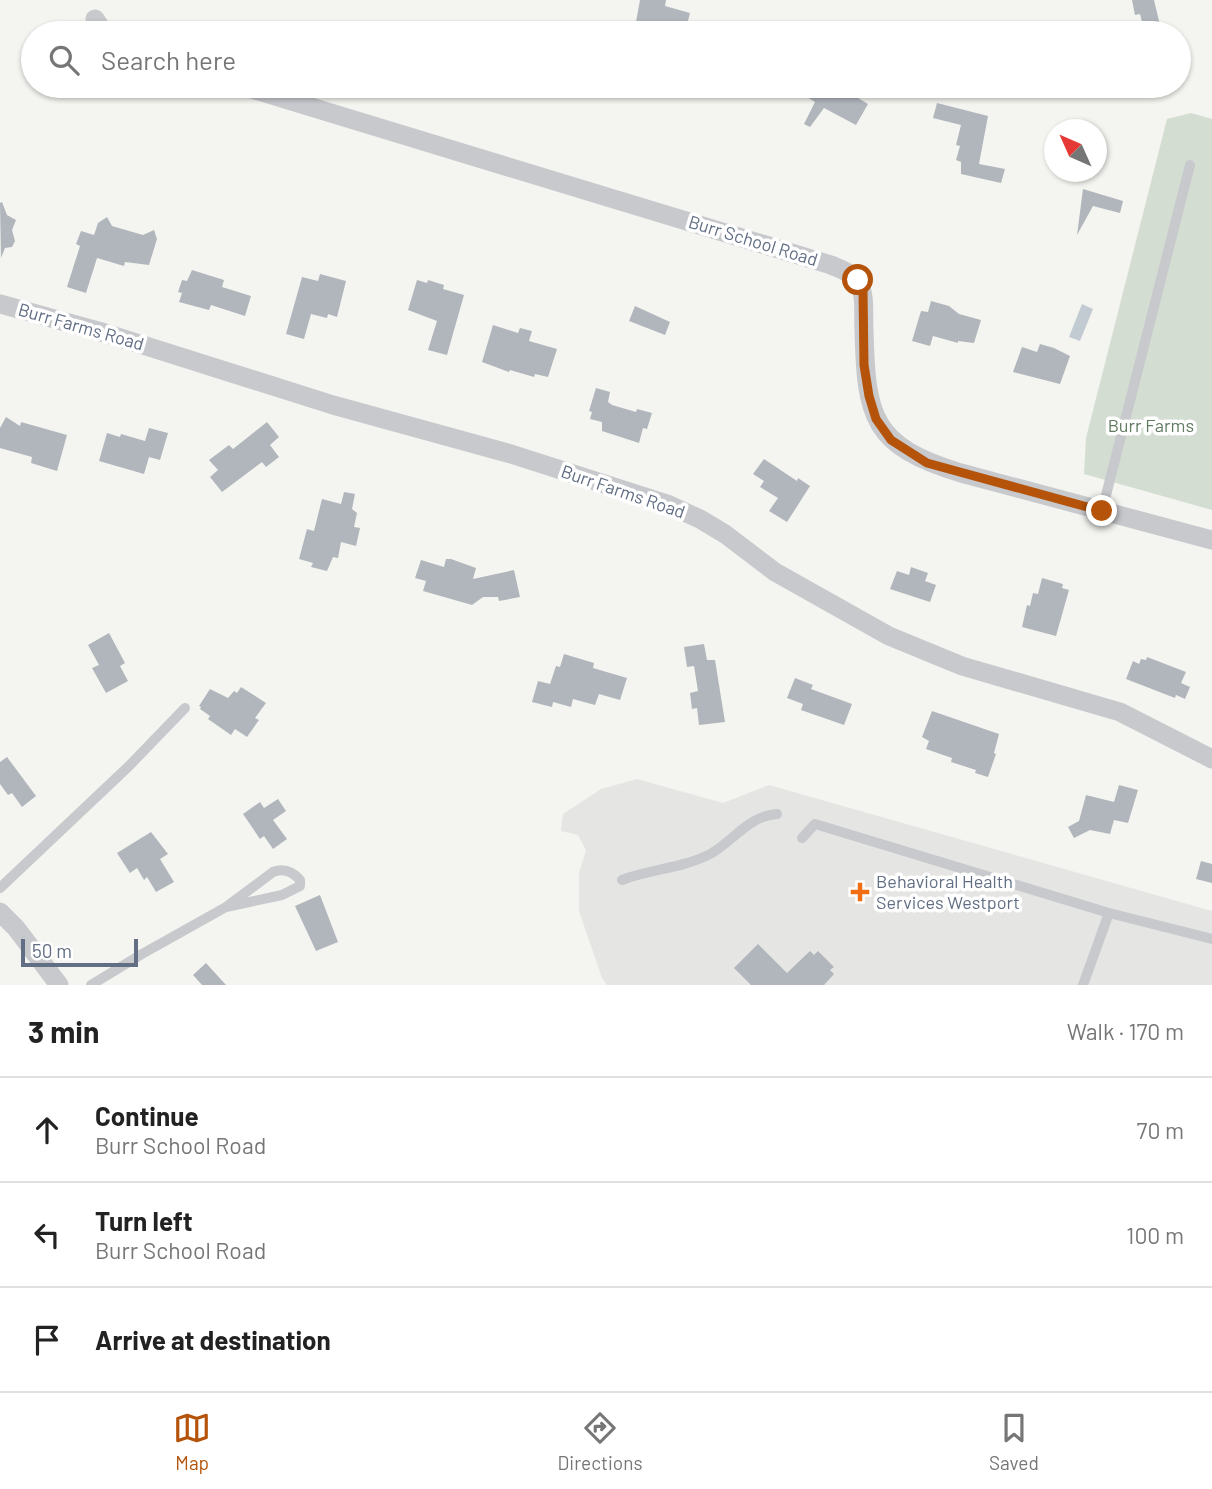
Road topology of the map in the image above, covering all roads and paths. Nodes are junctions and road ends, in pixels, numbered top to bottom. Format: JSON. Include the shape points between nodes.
{"nodes":[{"id":1,"x":281,"y":98,"type":"edge"},
{"id":2,"x":1190,"y":165,"type":"dead end"},
{"id":3,"x":0,"y":304,"type":"edge"},
{"id":4,"x":1102,"y":511,"type":"junction"},
{"id":5,"x":1212,"y":541,"type":"edge"},
{"id":6,"x":186,"y":708,"type":"dead end"},
{"id":7,"x":1212,"y":759,"type":"edge"},
{"id":8,"x":777,"y":814,"type":"dead end"},
{"id":9,"x":802,"y":838,"type":"dead end"},
{"id":10,"x":622,"y":880,"type":"dead end"},
{"id":11,"x":0,"y":888,"type":"edge"},
{"id":12,"x":226,"y":907,"type":"junction"},
{"id":13,"x":0,"y":912,"type":"edge"},
{"id":14,"x":1109,"y":913,"type":"junction"},
{"id":15,"x":1212,"y":939,"type":"edge"},
{"id":16,"x":59,"y":985,"type":"edge"},
{"id":17,"x":91,"y":985,"type":"edge"},
{"id":18,"x":1083,"y":985,"type":"edge"}],
"edges":[{"from":1,"to":4,"type":"street","name":"Burr School Road","via":[[852,275],[863,291],[869,396],[876,419],[891,440],[927,463]]},
{"from":2,"to":4,"type":"lane"},
{"from":3,"to":7,"type":"street","name":"Burr Farms Road","via":[[667,504],[717,528],[775,572],[889,636],[962,666],[1120,712]]},
{"from":4,"to":5,"type":"street","name":"Burr School Road"},
{"from":6,"to":11,"type":"lane"},
{"from":8,"to":10,"type":"lane","via":[[752,820],[725,844],[693,861]]},
{"from":9,"to":14,"type":"lane","via":[[815,824]]},
{"from":12,"to":12,"type":"lane","via":[[280,869],[300,880],[300,886],[282,895]]},
{"from":12,"to":17,"type":"lane"},
{"from":13,"to":16,"type":"street"},
{"from":14,"to":15,"type":"lane"},
{"from":14,"to":18,"type":"lane"}]}
